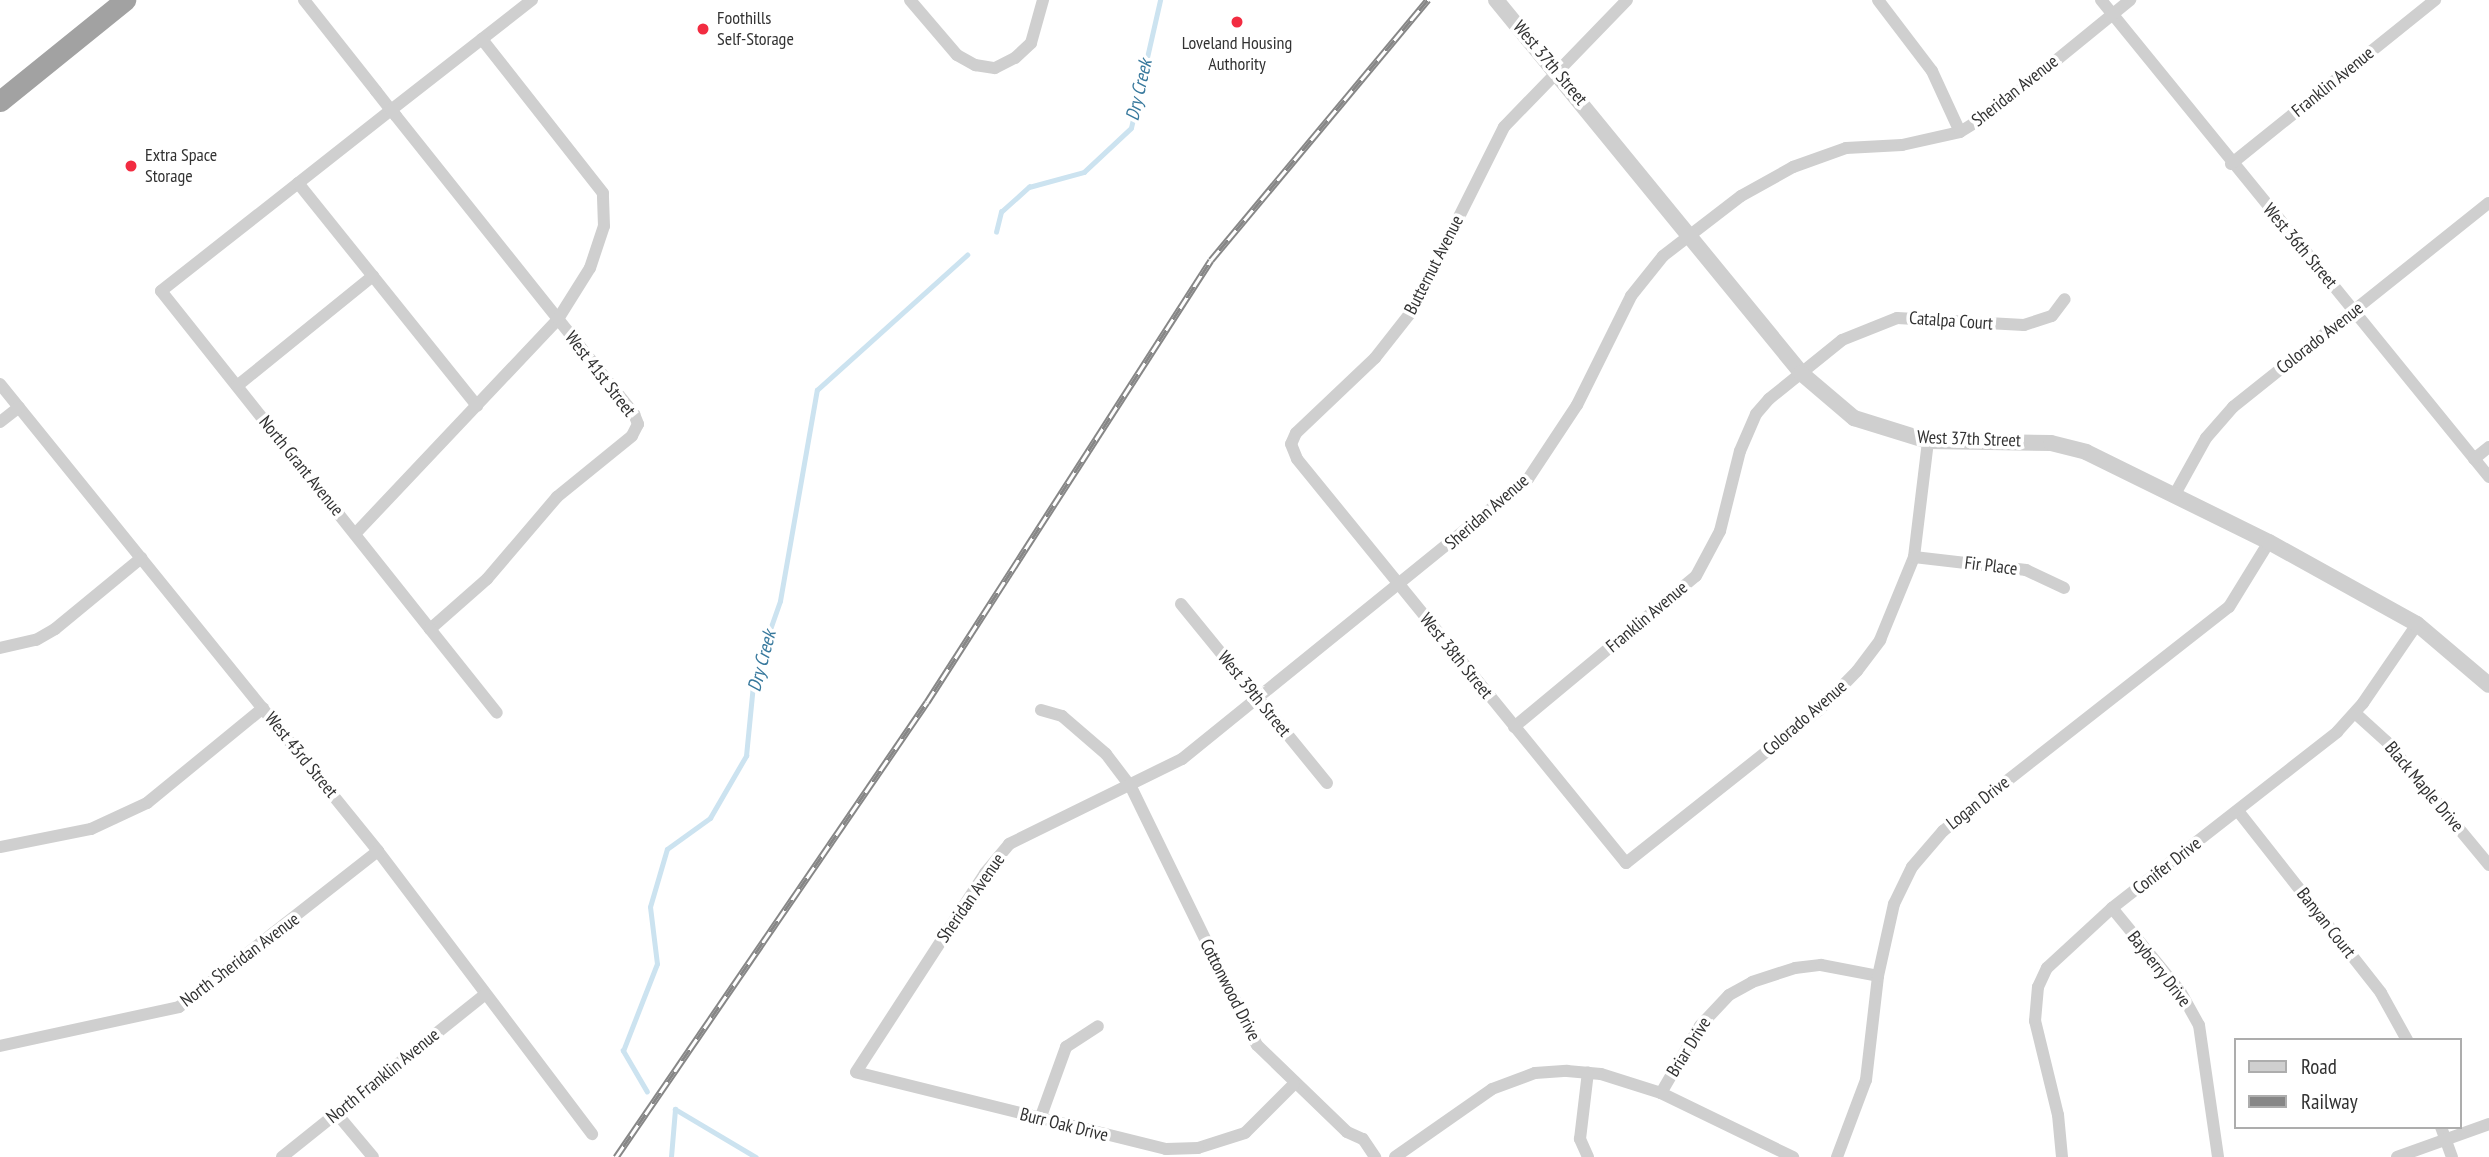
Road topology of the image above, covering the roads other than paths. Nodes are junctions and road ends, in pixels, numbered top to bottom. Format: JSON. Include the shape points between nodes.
{"nodes":[{"id":1,"x":125,"y":0,"type":"edge"},
{"id":2,"x":304,"y":0,"type":"edge"},
{"id":3,"x":532,"y":0,"type":"edge"},
{"id":4,"x":910,"y":0,"type":"edge"},
{"id":5,"x":1043,"y":0,"type":"edge"},
{"id":6,"x":1497,"y":0,"type":"edge"},
{"id":7,"x":1627,"y":0,"type":"edge"},
{"id":8,"x":1878,"y":0,"type":"edge"},
{"id":9,"x":2101,"y":0,"type":"edge"},
{"id":10,"x":2130,"y":0,"type":"edge"},
{"id":11,"x":2435,"y":0,"type":"edge"},
{"id":12,"x":2112,"y":15,"type":"junction"},
{"id":13,"x":482,"y":39,"type":"junction"},
{"id":14,"x":1558,"y":72,"type":"junction"},
{"id":15,"x":0,"y":102,"type":"edge"},
{"id":16,"x":391,"y":110,"type":"junction"},
{"id":17,"x":1960,"y":132,"type":"junction"},
{"id":18,"x":2231,"y":164,"type":"junction"},
{"id":19,"x":298,"y":183,"type":"junction"},
{"id":20,"x":2489,"y":203,"type":"edge"},
{"id":21,"x":1690,"y":235,"type":"junction"},
{"id":22,"x":373,"y":276,"type":"junction"},
{"id":23,"x":2065,"y":299,"type":"dead end"},
{"id":24,"x":2354,"y":312,"type":"junction"},
{"id":25,"x":558,"y":319,"type":"junction"},
{"id":26,"x":1801,"y":373,"type":"junction"},
{"id":27,"x":0,"y":384,"type":"edge"},
{"id":28,"x":237,"y":386,"type":"junction"},
{"id":29,"x":477,"y":405,"type":"junction"},
{"id":30,"x":19,"y":407,"type":"junction"},
{"id":31,"x":0,"y":422,"type":"edge"},
{"id":32,"x":1928,"y":441,"type":"junction"},
{"id":33,"x":1291,"y":444,"type":"joint"},
{"id":34,"x":2489,"y":447,"type":"edge"},
{"id":35,"x":2474,"y":459,"type":"junction"},
{"id":36,"x":2489,"y":477,"type":"edge"},
{"id":37,"x":2175,"y":494,"type":"junction"},
{"id":38,"x":355,"y":534,"type":"junction"},
{"id":39,"x":2269,"y":542,"type":"junction"},
{"id":40,"x":1914,"y":557,"type":"junction"},
{"id":41,"x":141,"y":558,"type":"junction"},
{"id":42,"x":1399,"y":586,"type":"junction"},
{"id":43,"x":2064,"y":587,"type":"dead end"},
{"id":44,"x":1181,"y":604,"type":"dead end"},
{"id":45,"x":2417,"y":624,"type":"junction"},
{"id":46,"x":430,"y":629,"type":"junction"},
{"id":47,"x":0,"y":648,"type":"edge"},
{"id":48,"x":2489,"y":685,"type":"edge"},
{"id":49,"x":1258,"y":700,"type":"junction"},
{"id":50,"x":262,"y":708,"type":"junction"},
{"id":51,"x":1041,"y":710,"type":"dead end"},
{"id":52,"x":497,"y":713,"type":"dead end"},
{"id":53,"x":2355,"y":713,"type":"junction"},
{"id":54,"x":1514,"y":727,"type":"junction"},
{"id":55,"x":1327,"y":783,"type":"dead end"},
{"id":56,"x":1131,"y":787,"type":"junction"},
{"id":57,"x":2238,"y":811,"type":"junction"},
{"id":58,"x":0,"y":848,"type":"edge"},
{"id":59,"x":378,"y":851,"type":"junction"},
{"id":60,"x":1626,"y":863,"type":"joint"},
{"id":61,"x":2489,"y":865,"type":"edge"},
{"id":62,"x":2112,"y":908,"type":"junction"},
{"id":63,"x":1878,"y":976,"type":"junction"},
{"id":64,"x":484,"y":995,"type":"junction"},
{"id":65,"x":1098,"y":1026,"type":"dead end"},
{"id":66,"x":2406,"y":1038,"type":"edge"},
{"id":67,"x":0,"y":1046,"type":"edge"},
{"id":68,"x":856,"y":1072,"type":"joint"},
{"id":69,"x":1588,"y":1072,"type":"junction"},
{"id":70,"x":1294,"y":1084,"type":"junction"},
{"id":71,"x":1661,"y":1093,"type":"junction"},
{"id":72,"x":337,"y":1114,"type":"junction"},
{"id":73,"x":1040,"y":1119,"type":"junction"},
{"id":74,"x":2489,"y":1124,"type":"edge"},
{"id":75,"x":2443,"y":1133,"type":"edge"},
{"id":76,"x":592,"y":1134,"type":"dead end"},
{"id":77,"x":1839,"y":1152,"type":"edge"},
{"id":78,"x":282,"y":1157,"type":"edge"},
{"id":79,"x":373,"y":1157,"type":"edge"},
{"id":80,"x":1375,"y":1157,"type":"edge"},
{"id":81,"x":1395,"y":1157,"type":"edge"},
{"id":82,"x":1588,"y":1157,"type":"edge"},
{"id":83,"x":1793,"y":1157,"type":"edge"},
{"id":84,"x":2062,"y":1157,"type":"edge"},
{"id":85,"x":2218,"y":1157,"type":"edge"},
{"id":86,"x":2398,"y":1157,"type":"edge"},
{"id":87,"x":2452,"y":1157,"type":"edge"}],
"edges":[{"from":1,"to":15,"type":"highway"},
{"from":2,"to":16,"type":"street","name":"West 41st Street"},
{"from":3,"to":13,"type":"street","name":"North Grant Avenue"},
{"from":4,"to":5,"type":"street","via":[[957,55],[985,68],[1005,65],[1026,49]]},
{"from":6,"to":14,"type":"street","name":"West 37th Street"},
{"from":7,"to":14,"type":"street","name":"Butternut Avenue"},
{"from":8,"to":17,"type":"street","via":[[1927,63]]},
{"from":9,"to":12,"type":"street","name":"West 36th Street"},
{"from":10,"to":12,"type":"street","name":"Sheridan Avenue"},
{"from":11,"to":18,"type":"street","name":"Franklin Avenue"},
{"from":12,"to":17,"type":"street","name":"Sheridan Avenue","via":[[1994,111]]},
{"from":12,"to":18,"type":"street","name":"West 36th Street"},
{"from":13,"to":16,"type":"street","name":"North Grant Avenue"},
{"from":13,"to":25,"type":"street","name":"North Grant Avenue","via":[[603,193],[604,226],[590,268]]},
{"from":14,"to":21,"type":"street","name":"West 37th Street"},
{"from":14,"to":33,"type":"street","name":"Butternut Avenue","via":[[1504,127],[1396,335],[1296,433]]},
{"from":16,"to":19,"type":"street","name":"North Grant Avenue"},
{"from":16,"to":25,"type":"street","name":"West 41st Street"},
{"from":17,"to":21,"type":"street","name":"Sheridan Avenue","via":[[1817,157],[1759,184]]},
{"from":18,"to":24,"type":"street","name":"West 36th Street"},
{"from":19,"to":22,"type":"street"},
{"from":19,"to":28,"type":"street","name":"North Grant Avenue","via":[[161,291]]},
{"from":20,"to":24,"type":"street","name":"Colorado Avenue"},
{"from":21,"to":26,"type":"street","name":"West 37th Street"},
{"from":21,"to":42,"type":"street","name":"Sheridan Avenue","via":[[1645,274],[1630,296],[1577,405],[1540,464],[1513,493]]},
{"from":22,"to":28,"type":"street"},
{"from":22,"to":29,"type":"street"},
{"from":23,"to":26,"type":"street","name":"Catalpa Court","via":[[2052,316],[2024,325],[1923,317],[1879,322],[1842,340]]},
{"from":24,"to":35,"type":"street","name":"West 36th Street"},
{"from":24,"to":37,"type":"street","name":"Colorado Avenue","via":[[2233,407],[2206,438]]},
{"from":25,"to":29,"type":"street","name":"North Grant Avenue"},
{"from":25,"to":46,"type":"street","name":"West 41st Street","via":[[638,425],[632,436],[557,497],[487,579]]},
{"from":26,"to":32,"type":"street","name":"West 37th Street","via":[[1854,418]]},
{"from":26,"to":54,"type":"street","name":"Franklin Avenue","via":[[1769,399],[1747,432],[1720,531],[1696,576]]},
{"from":27,"to":30,"type":"street","name":"West 43rd Street"},
{"from":28,"to":38,"type":"street","name":"North Grant Avenue"},
{"from":29,"to":38,"type":"street","name":"North Grant Avenue"},
{"from":30,"to":31,"type":"street"},
{"from":30,"to":41,"type":"street","name":"West 43rd Street"},
{"from":32,"to":37,"type":"street","name":"West 37th Street","via":[[2065,445]]},
{"from":32,"to":40,"type":"street","name":"Colorado Avenue"},
{"from":33,"to":42,"type":"street","name":"West 38th Street","via":[[1297,459]]},
{"from":34,"to":35,"type":"street"},
{"from":35,"to":36,"type":"street","name":"West 36th Street"},
{"from":37,"to":39,"type":"street","name":"West 37th Street"},
{"from":38,"to":46,"type":"street"},
{"from":39,"to":45,"type":"street","name":"West 37th Street"},
{"from":39,"to":63,"type":"street","name":"Logan Drive","via":[[2229,607],[1928,846],[1894,904]]},
{"from":40,"to":43,"type":"street","name":"Fir Place","via":[[2026,570]]},
{"from":40,"to":60,"type":"street","name":"Colorado Avenue","via":[[1893,617],[1857,671],[1818,711]]},
{"from":41,"to":47,"type":"street","via":[[55,629],[36,640]]},
{"from":41,"to":50,"type":"street","name":"West 43rd Street"},
{"from":42,"to":49,"type":"street","name":"Sheridan Avenue"},
{"from":42,"to":54,"type":"street","name":"West 38th Street"},
{"from":44,"to":49,"type":"street","name":"West 39th Street"},
{"from":45,"to":48,"type":"street","name":"West 37th Street"},
{"from":45,"to":53,"type":"street","name":"Conifer Drive"},
{"from":46,"to":52,"type":"street"},
{"from":49,"to":55,"type":"street","name":"West 39th Street"},
{"from":49,"to":56,"type":"street","name":"Sheridan Avenue","via":[[1182,759]]},
{"from":50,"to":58,"type":"street","via":[[147,803],[91,829]]},
{"from":50,"to":59,"type":"street","name":"West 43rd Street"},
{"from":51,"to":56,"type":"street","name":"Cottonwood Drive","via":[[1062,716],[1106,754]]},
{"from":53,"to":57,"type":"street","name":"Conifer Drive"},
{"from":53,"to":61,"type":"street","name":"Black Maple Drive","via":[[2387,742]]},
{"from":54,"to":60,"type":"street","name":"West 38th Street"},
{"from":56,"to":68,"type":"street","name":"Sheridan Avenue","via":[[1020,837],[1000,853]]},
{"from":56,"to":70,"type":"street","name":"Cottonwood Drive","via":[[1247,1030]]},
{"from":57,"to":62,"type":"street","name":"Conifer Drive"},
{"from":57,"to":66,"type":"street","name":"Banyan Court","via":[[2381,993]]},
{"from":59,"to":64,"type":"street","name":"West 43rd Street"},
{"from":59,"to":67,"type":"street","name":"North Sheridan Avenue","via":[[179,1007]]},
{"from":62,"to":84,"type":"street","name":"Conifer Drive","via":[[2053,959],[2038,987],[2035,1021],[2058,1115]]},
{"from":62,"to":85,"type":"street","name":"Bayberry Drive","via":[[2180,991],[2199,1025]]},
{"from":63,"to":71,"type":"street","name":"Briar Drive","via":[[1821,965],[1752,982],[1716,1006]]},
{"from":63,"to":77,"type":"street","name":"Logan Drive","via":[[1866,1080]]},
{"from":64,"to":72,"type":"street","name":"North Franklin Avenue"},
{"from":64,"to":76,"type":"street","name":"West 43rd Street"},
{"from":65,"to":73,"type":"street","via":[[1066,1047]]},
{"from":68,"to":73,"type":"street","name":"Burr Oak Drive"},
{"from":69,"to":71,"type":"street"},
{"from":69,"to":81,"type":"street","via":[[1535,1073],[1507,1082],[1458,1109]]},
{"from":69,"to":82,"type":"street","via":[[1580,1139]]},
{"from":70,"to":73,"type":"street","name":"Burr Oak Drive","via":[[1245,1133],[1198,1148],[1150,1146]]},
{"from":70,"to":80,"type":"street","name":"Cottonwood Drive","via":[[1347,1132],[1363,1139]]},
{"from":71,"to":83,"type":"street"},
{"from":72,"to":78,"type":"street","name":"North Franklin Avenue"},
{"from":72,"to":79,"type":"street"},
{"from":74,"to":75,"type":"street"},
{"from":75,"to":86,"type":"street"},
{"from":75,"to":87,"type":"street"}]}
